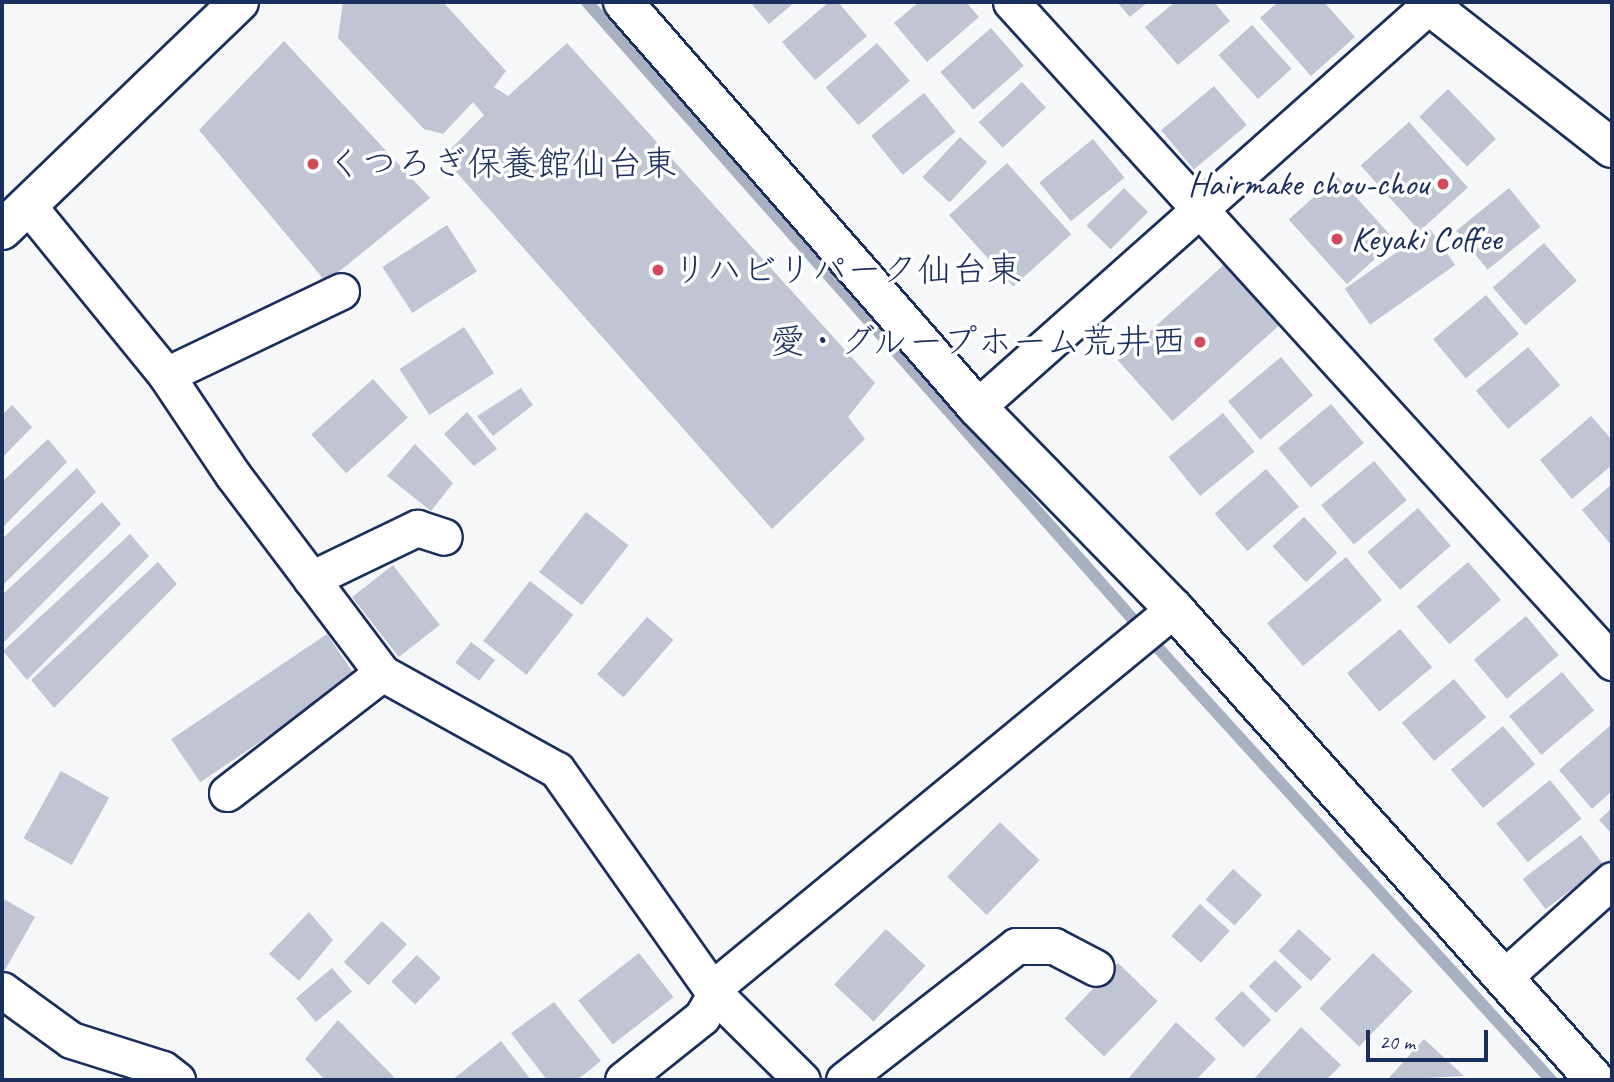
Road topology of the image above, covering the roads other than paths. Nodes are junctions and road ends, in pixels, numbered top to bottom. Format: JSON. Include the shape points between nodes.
{"nodes":[{"id":1,"x":239,"y":2,"type":"edge"},
{"id":2,"x":623,"y":2,"type":"edge"},
{"id":3,"x":1011,"y":2,"type":"edge"},
{"id":4,"x":1429,"y":3,"type":"edge"},
{"id":5,"x":1612,"y":148,"type":"edge"},
{"id":6,"x":1196,"y":208,"type":"junction"},
{"id":7,"x":16,"y":219,"type":"edge"},
{"id":8,"x":341,"y":291,"type":"dead end"},
{"id":9,"x":166,"y":375,"type":"junction"},
{"id":10,"x":977,"y":407,"type":"junction"},
{"id":11,"x":444,"y":537,"type":"dead end"},
{"id":12,"x":311,"y":579,"type":"junction"},
{"id":13,"x":1167,"y":615,"type":"junction"},
{"id":14,"x":1612,"y":662,"type":"edge"},
{"id":15,"x":382,"y":673,"type":"junction"},
{"id":16,"x":227,"y":793,"type":"dead end"},
{"id":17,"x":1612,"y":880,"type":"edge"},
{"id":18,"x":1096,"y":968,"type":"dead end"},
{"id":19,"x":1504,"y":977,"type":"junction"},
{"id":20,"x":2,"y":990,"type":"edge"},
{"id":21,"x":715,"y":994,"type":"junction"},
{"id":22,"x":177,"y":1080,"type":"edge"},
{"id":23,"x":623,"y":1080,"type":"edge"},
{"id":24,"x":802,"y":1080,"type":"edge"},
{"id":25,"x":844,"y":1080,"type":"edge"},
{"id":26,"x":1595,"y":1080,"type":"edge"}],
"edges":[{"from":1,"to":7,"type":"street"},
{"from":2,"to":10,"type":"street"},
{"from":3,"to":6,"type":"street"},
{"from":4,"to":5,"type":"street"},
{"from":4,"to":6,"type":"street"},
{"from":6,"to":10,"type":"street"},
{"from":6,"to":14,"type":"street"},
{"from":7,"to":9,"type":"street"},
{"from":8,"to":9,"type":"street"},
{"from":9,"to":12,"type":"street"},
{"from":10,"to":13,"type":"street"},
{"from":11,"to":12,"type":"street","via":[[417,528]]},
{"from":12,"to":15,"type":"street"},
{"from":13,"to":19,"type":"street"},
{"from":13,"to":21,"type":"street","via":[[883,844]]},
{"from":15,"to":16,"type":"street"},
{"from":15,"to":21,"type":"street","via":[[557,769]]},
{"from":17,"to":19,"type":"street"},
{"from":18,"to":25,"type":"street","via":[[1054,946],[1016,946]]},
{"from":19,"to":26,"type":"street"},
{"from":20,"to":22,"type":"street","via":[[71,1040],[163,1069]]},
{"from":21,"to":23,"type":"street","via":[[702,1017]]},
{"from":21,"to":24,"type":"street"}]}
